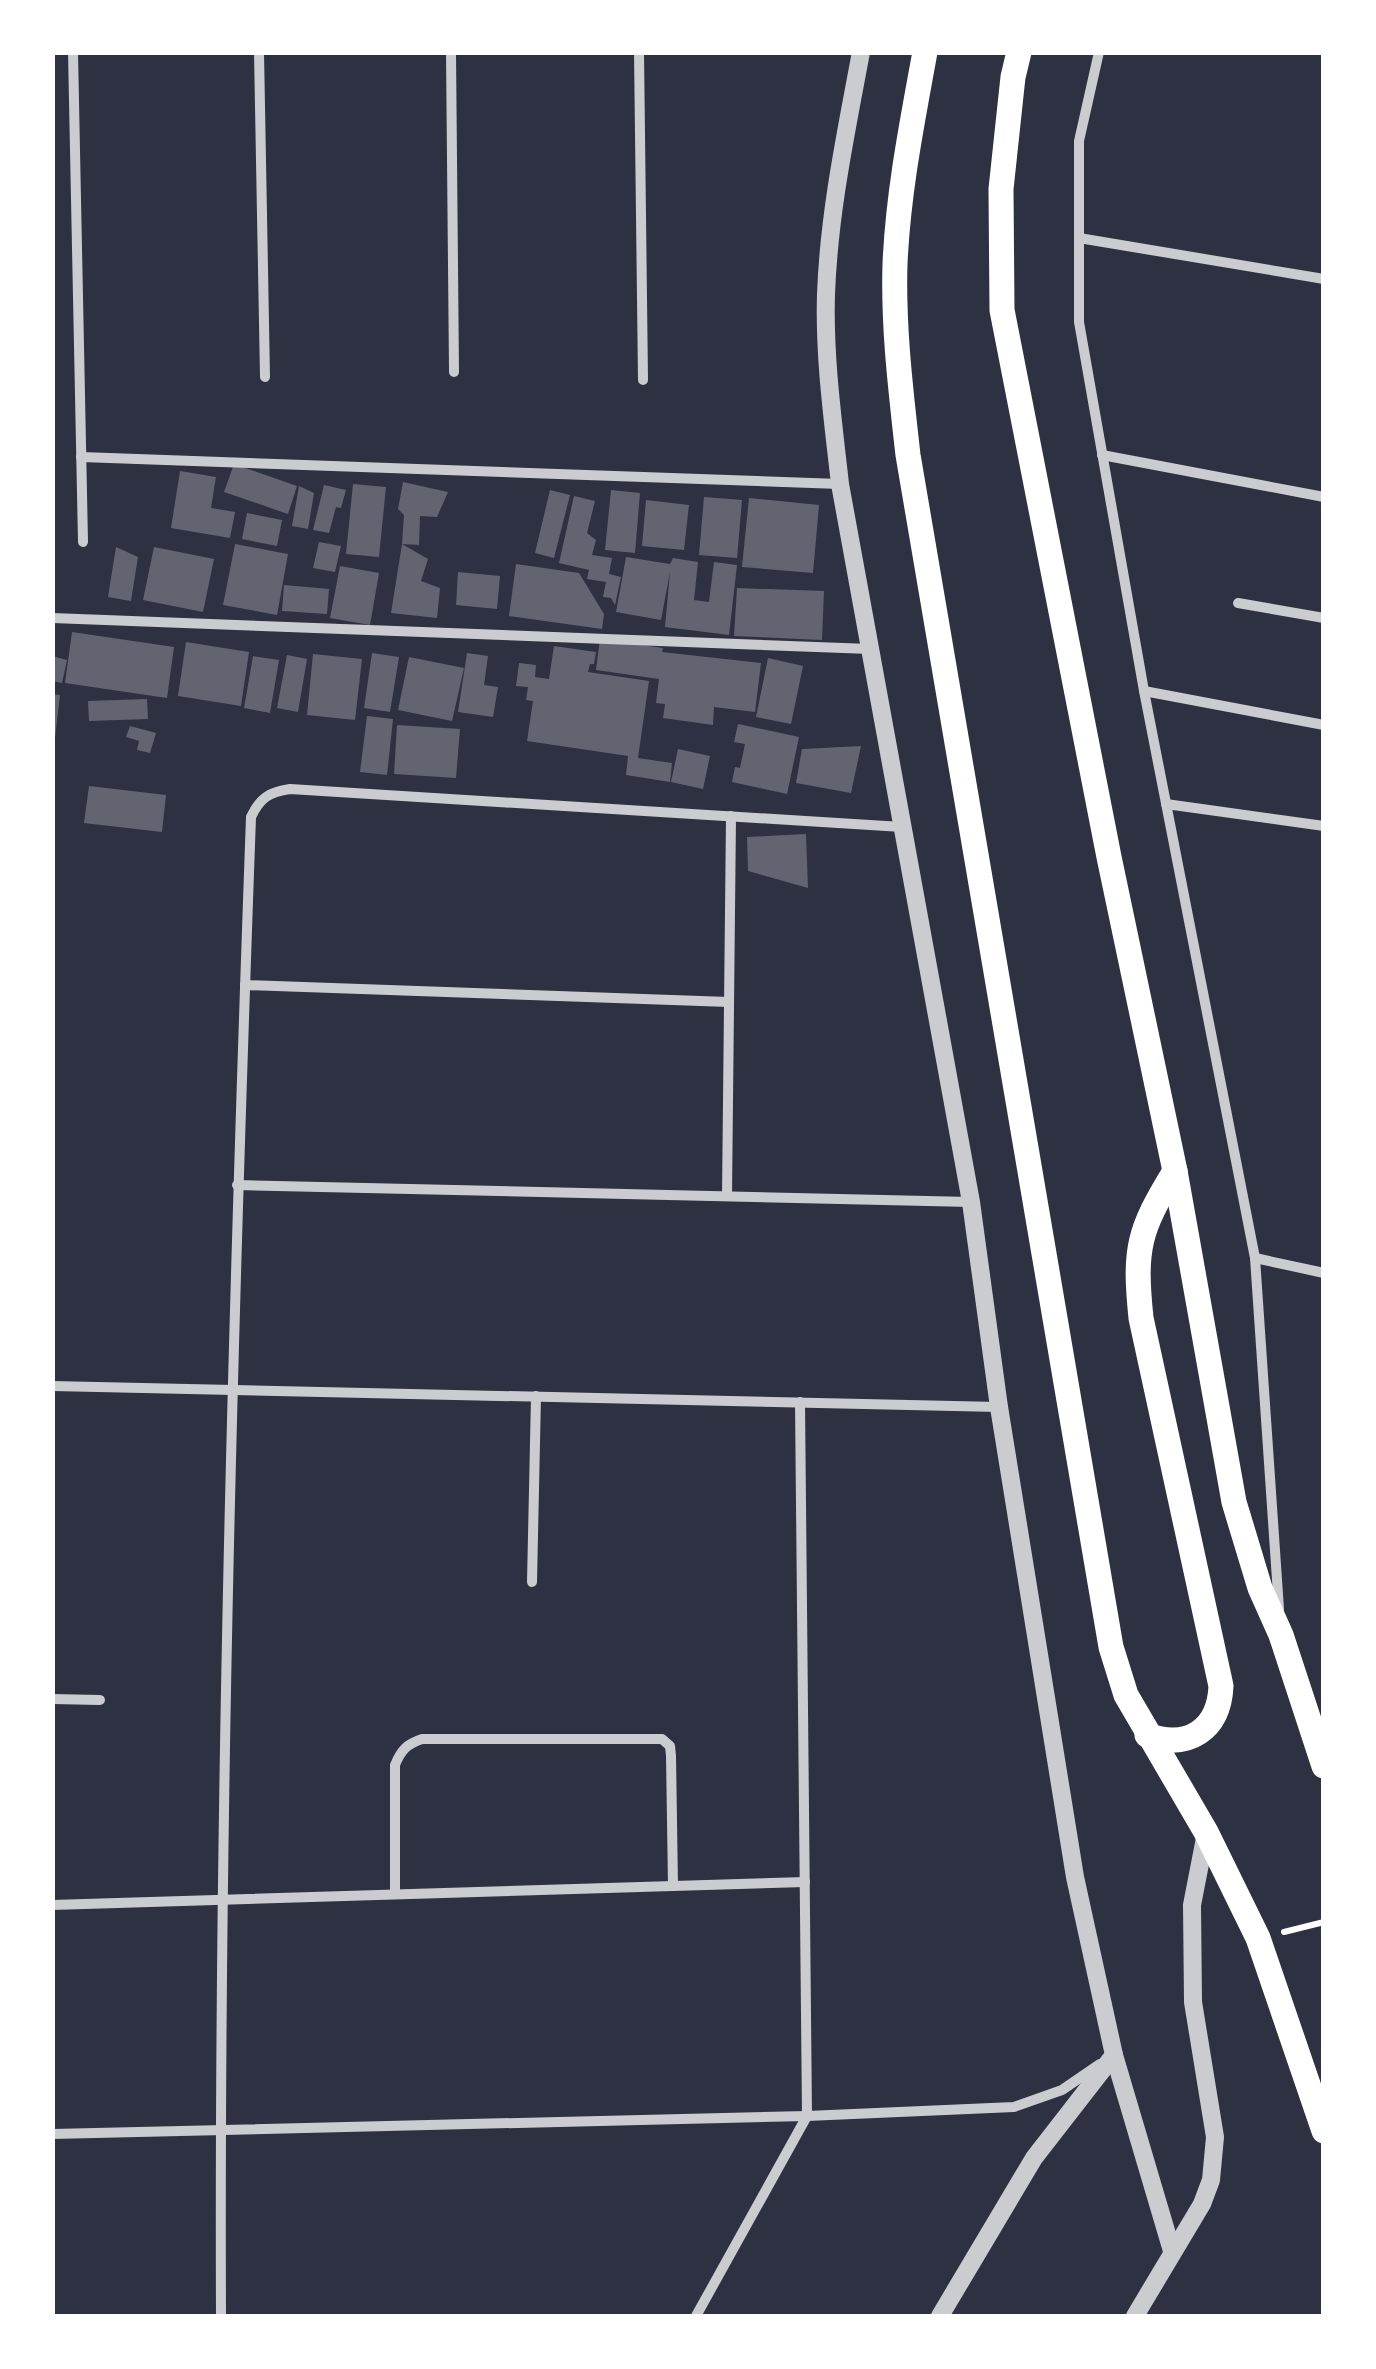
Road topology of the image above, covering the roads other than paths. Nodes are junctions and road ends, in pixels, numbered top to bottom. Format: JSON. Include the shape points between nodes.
{"nodes":[{"id":1,"x":73,"y":52,"type":"edge"},
{"id":2,"x":260,"y":52,"type":"edge"},
{"id":3,"x":450,"y":52,"type":"edge"},
{"id":4,"x":640,"y":52,"type":"edge"},
{"id":5,"x":861,"y":52,"type":"edge"},
{"id":6,"x":925,"y":52,"type":"edge"},
{"id":7,"x":1019,"y":52,"type":"edge"},
{"id":8,"x":1099,"y":52,"type":"edge"},
{"id":9,"x":1079,"y":238,"type":"junction"},
{"id":10,"x":1324,"y":279,"type":"edge"},
{"id":11,"x":454,"y":372,"type":"dead end"},
{"id":12,"x":265,"y":377,"type":"dead end"},
{"id":13,"x":642,"y":380,"type":"dead end"},
{"id":14,"x":1102,"y":455,"type":"junction"},
{"id":15,"x":81,"y":456,"type":"junction"},
{"id":16,"x":840,"y":484,"type":"junction"},
{"id":17,"x":1324,"y":497,"type":"edge"},
{"id":18,"x":83,"y":542,"type":"dead end"},
{"id":19,"x":1238,"y":603,"type":"dead end"},
{"id":20,"x":52,"y":618,"type":"edge"},
{"id":21,"x":1324,"y":618,"type":"edge"},
{"id":22,"x":870,"y":649,"type":"junction"},
{"id":23,"x":1144,"y":691,"type":"junction"},
{"id":24,"x":1324,"y":724,"type":"edge"},
{"id":25,"x":1166,"y":804,"type":"junction"},
{"id":26,"x":731,"y":816,"type":"junction"},
{"id":27,"x":902,"y":826,"type":"junction"},
{"id":28,"x":1324,"y":826,"type":"edge"},
{"id":29,"x":245,"y":985,"type":"junction"},
{"id":30,"x":729,"y":1002,"type":"junction"},
{"id":31,"x":1175,"y":1171,"type":"junction"},
{"id":32,"x":237,"y":1185,"type":"junction"},
{"id":33,"x":727,"y":1196,"type":"junction"},
{"id":34,"x":971,"y":1202,"type":"junction"},
{"id":35,"x":1254,"y":1258,"type":"junction"},
{"id":36,"x":1324,"y":1273,"type":"edge"},
{"id":37,"x":52,"y":1386,"type":"edge"},
{"id":38,"x":234,"y":1390,"type":"junction"},
{"id":39,"x":536,"y":1396,"type":"junction"},
{"id":40,"x":800,"y":1402,"type":"junction"},
{"id":41,"x":1000,"y":1407,"type":"junction"},
{"id":42,"x":532,"y":1582,"type":"dead end"},
{"id":43,"x":1281,"y":1634,"type":"junction"},
{"id":44,"x":52,"y":1699,"type":"edge"},
{"id":45,"x":100,"y":1700,"type":"dead end"},
{"id":46,"x":1147,"y":1734,"type":"junction"},
{"id":47,"x":1324,"y":1766,"type":"edge"},
{"id":48,"x":1206,"y":1832,"type":"junction"},
{"id":49,"x":805,"y":1882,"type":"junction"},
{"id":50,"x":673,"y":1886,"type":"junction"},
{"id":51,"x":396,"y":1894,"type":"junction"},
{"id":52,"x":225,"y":1900,"type":"junction"},
{"id":53,"x":52,"y":1905,"type":"edge"},
{"id":54,"x":1114,"y":2055,"type":"junction"},
{"id":55,"x":807,"y":2116,"type":"junction"},
{"id":56,"x":220,"y":2130,"type":"junction"},
{"id":57,"x":1324,"y":2130,"type":"edge"},
{"id":58,"x":52,"y":2134,"type":"edge"},
{"id":59,"x":1172,"y":2251,"type":"junction"},
{"id":60,"x":221,"y":2316,"type":"edge"},
{"id":61,"x":696,"y":2316,"type":"edge"},
{"id":62,"x":940,"y":2316,"type":"edge"},
{"id":63,"x":1135,"y":2316,"type":"edge"}],
"edges":[{"from":1,"to":15,"type":"street"},
{"from":2,"to":12,"type":"street"},
{"from":3,"to":11,"type":"street"},
{"from":4,"to":13,"type":"street"},
{"from":5,"to":16,"type":"street","via":[[833,200],[826,296]]},
{"from":6,"to":46,"type":"main road","via":[[895,265],[908,455],[1111,1647]]},
{"from":7,"to":31,"type":"main road","via":[[1001,190],[1002,310]]},
{"from":8,"to":9,"type":"street","via":[[1079,141]]},
{"from":9,"to":10,"type":"street"},
{"from":9,"to":14,"type":"street","via":[[1079,322]]},
{"from":14,"to":17,"type":"street"},
{"from":14,"to":23,"type":"street"},
{"from":15,"to":16,"type":"street"},
{"from":15,"to":18,"type":"street"},
{"from":16,"to":22,"type":"street"},
{"from":19,"to":21,"type":"street"},
{"from":20,"to":22,"type":"street"},
{"from":22,"to":27,"type":"street"},
{"from":23,"to":24,"type":"street"},
{"from":23,"to":25,"type":"street"},
{"from":25,"to":28,"type":"street"},
{"from":25,"to":35,"type":"street"},
{"from":26,"to":27,"type":"street"},
{"from":26,"to":29,"type":"street","via":[[271,792],[251,817]]},
{"from":26,"to":30,"type":"street"},
{"from":27,"to":34,"type":"street"},
{"from":29,"to":30,"type":"street"},
{"from":29,"to":32,"type":"street"},
{"from":30,"to":33,"type":"street"},
{"from":31,"to":43,"type":"main road","via":[[1234,1502]]},
{"from":31,"to":46,"type":"main road","via":[[1147,1216],[1136,1266],[1221,1686],[1215,1716],[1205,1728],[1177,1741]]},
{"from":32,"to":33,"type":"street"},
{"from":32,"to":38,"type":"street"},
{"from":33,"to":34,"type":"street"},
{"from":34,"to":41,"type":"street"},
{"from":35,"to":36,"type":"street"},
{"from":35,"to":43,"type":"street"},
{"from":37,"to":38,"type":"street"},
{"from":38,"to":39,"type":"street"},
{"from":38,"to":52,"type":"street"},
{"from":39,"to":40,"type":"street"},
{"from":39,"to":42,"type":"street"},
{"from":40,"to":41,"type":"street"},
{"from":40,"to":49,"type":"street"},
{"from":41,"to":54,"type":"street","via":[[1075,1877]]},
{"from":43,"to":47,"type":"main road"},
{"from":44,"to":45,"type":"street"},
{"from":46,"to":48,"type":"main road"},
{"from":48,"to":57,"type":"main road","via":[[1258,1938]]},
{"from":48,"to":59,"type":"street","via":[[1192,1905],[1193,2002],[1214,2158],[1202,2204]]},
{"from":49,"to":50,"type":"street"},
{"from":49,"to":55,"type":"street"},
{"from":50,"to":51,"type":"street"},
{"from":50,"to":51,"type":"street","via":[[671,1756],[662,1739],[422,1740],[400,1752],[395,1765]]},
{"from":51,"to":52,"type":"street"},
{"from":52,"to":53,"type":"street"},
{"from":52,"to":56,"type":"street"},
{"from":54,"to":55,"type":"street","via":[[1062,2090],[1014,2107]]},
{"from":54,"to":59,"type":"street"},
{"from":54,"to":62,"type":"street","via":[[1034,2158]]},
{"from":55,"to":56,"type":"street"},
{"from":55,"to":61,"type":"street"},
{"from":56,"to":58,"type":"street"},
{"from":56,"to":60,"type":"street"},
{"from":59,"to":63,"type":"street"}]}
